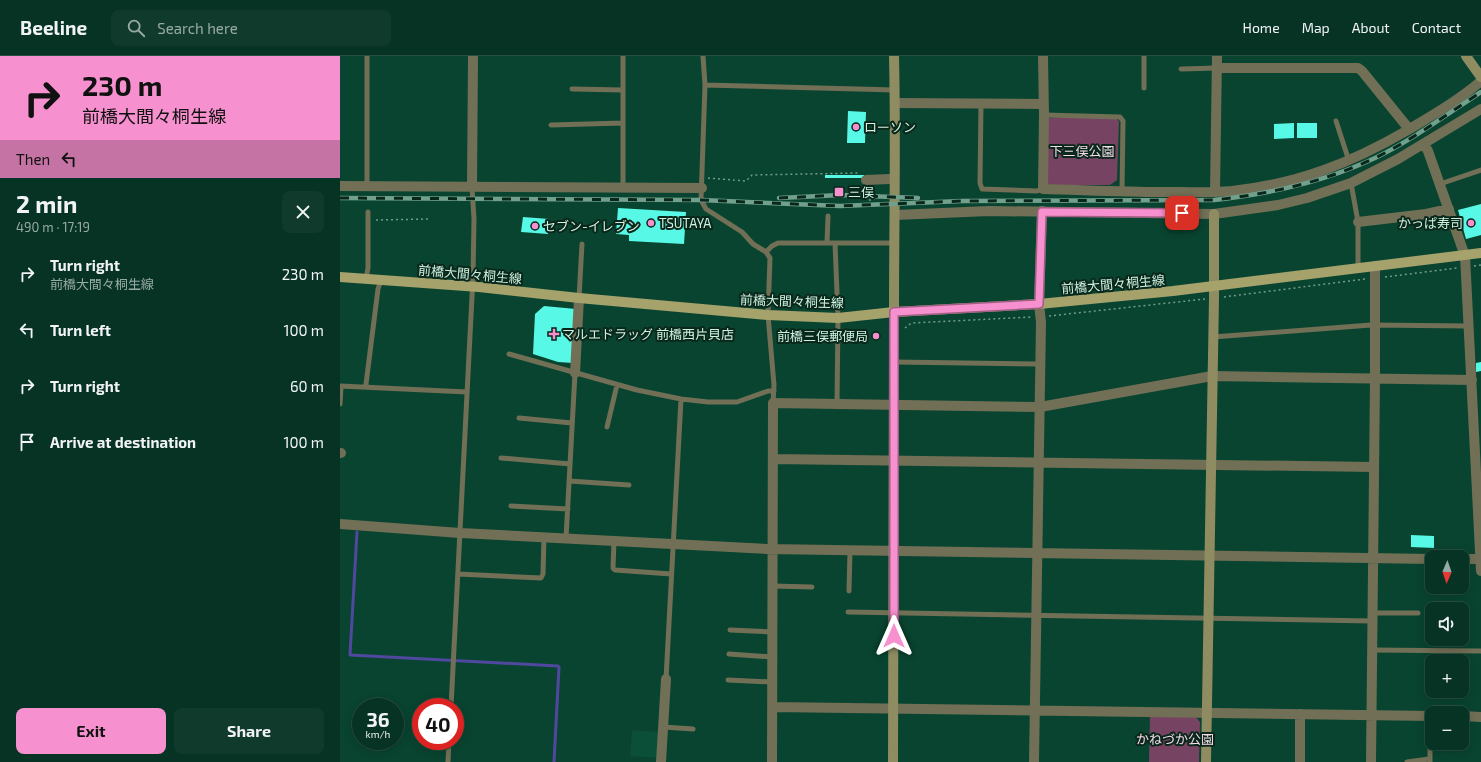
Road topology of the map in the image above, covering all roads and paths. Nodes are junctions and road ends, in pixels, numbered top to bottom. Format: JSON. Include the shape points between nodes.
{"nodes":[{"id":1,"x":367,"y":56,"type":"edge"},
{"id":2,"x":473,"y":56,"type":"edge"},
{"id":3,"x":623,"y":56,"type":"edge"},
{"id":4,"x":703,"y":56,"type":"edge"},
{"id":5,"x":894,"y":56,"type":"edge"},
{"id":6,"x":1043,"y":56,"type":"edge"},
{"id":7,"x":1144,"y":56,"type":"edge"},
{"id":8,"x":1217,"y":56,"type":"edge"},
{"id":9,"x":1466,"y":56,"type":"edge"},
{"id":10,"x":1217,"y":68,"type":"junction"},
{"id":11,"x":1181,"y":69,"type":"dead end"},
{"id":12,"x":1481,"y":77,"type":"edge"},
{"id":13,"x":1481,"y":81,"type":"edge"},
{"id":14,"x":706,"y":85,"type":"junction"},
{"id":15,"x":1144,"y":88,"type":"dead end"},
{"id":16,"x":572,"y":89,"type":"dead end"},
{"id":17,"x":623,"y":90,"type":"junction"},
{"id":18,"x":895,"y":90,"type":"junction"},
{"id":19,"x":895,"y":103,"type":"junction"},
{"id":20,"x":981,"y":104,"type":"junction"},
{"id":21,"x":1043,"y":104,"type":"junction"},
{"id":22,"x":1481,"y":109,"type":"edge"},
{"id":23,"x":1044,"y":115,"type":"junction"},
{"id":24,"x":1336,"y":121,"type":"dead end"},
{"id":25,"x":623,"y":123,"type":"junction"},
{"id":26,"x":551,"y":125,"type":"dead end"},
{"id":27,"x":1410,"y":129,"type":"junction"},
{"id":28,"x":1424,"y":144,"type":"junction"},
{"id":29,"x":1349,"y":161,"type":"junction"},
{"id":30,"x":1481,"y":170,"type":"edge"},
{"id":31,"x":863,"y":177,"type":"joint"},
{"id":32,"x":889,"y":179,"type":"dead end"},
{"id":33,"x":702,"y":183,"type":"junction"},
{"id":34,"x":1351,"y":183,"type":"junction"},
{"id":35,"x":1440,"y":184,"type":"junction"},
{"id":36,"x":340,"y":186,"type":"edge"},
{"id":37,"x":367,"y":186,"type":"junction"},
{"id":38,"x":472,"y":187,"type":"junction"},
{"id":39,"x":623,"y":187,"type":"junction"},
{"id":40,"x":1043,"y":189,"type":"junction"},
{"id":41,"x":1122,"y":192,"type":"junction"},
{"id":42,"x":1215,"y":192,"type":"junction"},
{"id":43,"x":1449,"y":209,"type":"junction"},
{"id":44,"x":368,"y":212,"type":"dead end"},
{"id":45,"x":1042,"y":212,"type":"junction"},
{"id":46,"x":1214,"y":214,"type":"junction"},
{"id":47,"x":895,"y":215,"type":"junction"},
{"id":48,"x":828,"y":216,"type":"dead end"},
{"id":49,"x":429,"y":219,"type":"dead end"},
{"id":50,"x":368,"y":220,"type":"junction"},
{"id":51,"x":1358,"y":222,"type":"junction"},
{"id":52,"x":827,"y":243,"type":"junction"},
{"id":53,"x":835,"y":243,"type":"junction"},
{"id":54,"x":894,"y":243,"type":"junction"},
{"id":55,"x":582,"y":244,"type":"dead end"},
{"id":56,"x":766,"y":252,"type":"junction"},
{"id":57,"x":1481,"y":253,"type":"edge"},
{"id":58,"x":1465,"y":256,"type":"junction"},
{"id":59,"x":1375,"y":266,"type":"junction"},
{"id":60,"x":1358,"y":268,"type":"junction"},
{"id":61,"x":340,"y":277,"type":"edge"},
{"id":62,"x":366,"y":279,"type":"junction"},
{"id":63,"x":380,"y":280,"type":"junction"},
{"id":64,"x":1213,"y":286,"type":"junction"},
{"id":65,"x":472,"y":287,"type":"junction"},
{"id":66,"x":579,"y":298,"type":"junction"},
{"id":67,"x":1039,"y":304,"type":"junction"},
{"id":68,"x":894,"y":312,"type":"junction"},
{"id":69,"x":768,"y":315,"type":"junction"},
{"id":70,"x":838,"y":318,"type":"junction"},
{"id":71,"x":1375,"y":326,"type":"junction"},
{"id":72,"x":1469,"y":326,"type":"junction"},
{"id":73,"x":1213,"y":337,"type":"junction"},
{"id":74,"x":509,"y":354,"type":"dead end"},
{"id":75,"x":894,"y":362,"type":"junction"},
{"id":76,"x":1040,"y":364,"type":"junction"},
{"id":77,"x":576,"y":373,"type":"junction"},
{"id":78,"x":1212,"y":376,"type":"junction"},
{"id":79,"x":1375,"y":379,"type":"junction"},
{"id":80,"x":1472,"y":380,"type":"junction"},
{"id":81,"x":617,"y":385,"type":"junction"},
{"id":82,"x":341,"y":386,"type":"edge"},
{"id":83,"x":366,"y":387,"type":"junction"},
{"id":84,"x":774,"y":391,"type":"junction"},
{"id":85,"x":467,"y":392,"type":"junction"},
{"id":86,"x":681,"y":399,"type":"junction"},
{"id":87,"x":773,"y":403,"type":"junction"},
{"id":88,"x":340,"y":404,"type":"edge"},
{"id":89,"x":836,"y":404,"type":"junction"},
{"id":90,"x":894,"y":404,"type":"junction"},
{"id":91,"x":1040,"y":407,"type":"junction"},
{"id":92,"x":519,"y":418,"type":"dead end"},
{"id":93,"x":572,"y":423,"type":"junction"},
{"id":94,"x":607,"y":427,"type":"dead end"},
{"id":95,"x":501,"y":458,"type":"dead end"},
{"id":96,"x":773,"y":459,"type":"junction"},
{"id":97,"x":894,"y":461,"type":"junction"},
{"id":98,"x":1039,"y":463,"type":"junction"},
{"id":99,"x":570,"y":464,"type":"junction"},
{"id":100,"x":1211,"y":466,"type":"junction"},
{"id":101,"x":1374,"y":467,"type":"junction"},
{"id":102,"x":569,"y":481,"type":"junction"},
{"id":103,"x":629,"y":485,"type":"dead end"},
{"id":104,"x":512,"y":506,"type":"dead end"},
{"id":105,"x":568,"y":509,"type":"junction"},
{"id":106,"x":340,"y":524,"type":"edge"},
{"id":107,"x":460,"y":533,"type":"junction"},
{"id":108,"x":544,"y":537,"type":"junction"},
{"id":109,"x":566,"y":538,"type":"junction"},
{"id":110,"x":614,"y":541,"type":"junction"},
{"id":111,"x":673,"y":544,"type":"junction"},
{"id":112,"x":772,"y":549,"type":"junction"},
{"id":113,"x":850,"y":550,"type":"junction"},
{"id":114,"x":894,"y":550,"type":"junction"},
{"id":115,"x":1037,"y":552,"type":"junction"},
{"id":116,"x":1209,"y":555,"type":"junction"},
{"id":117,"x":1373,"y":558,"type":"junction"},
{"id":118,"x":1425,"y":559,"type":"edge"},
{"id":119,"x":1469,"y":559,"type":"edge"},
{"id":120,"x":1480,"y":559,"type":"edge"},
{"id":121,"x":1481,"y":571,"type":"edge"},
{"id":122,"x":458,"y":574,"type":"junction"},
{"id":123,"x":671,"y":574,"type":"junction"},
{"id":124,"x":772,"y":586,"type":"junction"},
{"id":125,"x":812,"y":587,"type":"dead end"},
{"id":126,"x":849,"y":591,"type":"dead end"},
{"id":127,"x":848,"y":612,"type":"dead end"},
{"id":128,"x":894,"y":613,"type":"junction"},
{"id":129,"x":1418,"y":613,"type":"dead end"},
{"id":130,"x":1037,"y":615,"type":"junction"},
{"id":131,"x":1373,"y":617,"type":"junction"},
{"id":132,"x":1209,"y":618,"type":"junction"},
{"id":133,"x":730,"y":630,"type":"dead end"},
{"id":134,"x":772,"y":632,"type":"junction"},
{"id":135,"x":1372,"y":650,"type":"junction"},
{"id":136,"x":1481,"y":651,"type":"edge"},
{"id":137,"x":729,"y":654,"type":"dead end"},
{"id":138,"x":772,"y":657,"type":"junction"},
{"id":139,"x":666,"y":679,"type":"joint"},
{"id":140,"x":728,"y":680,"type":"dead end"},
{"id":141,"x":772,"y":682,"type":"junction"},
{"id":142,"x":451,"y":698,"type":"edge"},
{"id":143,"x":772,"y":707,"type":"junction"},
{"id":144,"x":893,"y":707,"type":"junction"},
{"id":145,"x":1035,"y":710,"type":"junction"},
{"id":146,"x":1207,"y":713,"type":"junction"},
{"id":147,"x":1300,"y":714,"type":"junction"},
{"id":148,"x":1371,"y":715,"type":"junction"},
{"id":149,"x":1425,"y":716,"type":"edge"},
{"id":150,"x":1469,"y":716,"type":"edge"},
{"id":151,"x":1481,"y":717,"type":"edge"},
{"id":152,"x":663,"y":727,"type":"junction"},
{"id":153,"x":693,"y":729,"type":"dead end"},
{"id":154,"x":449,"y":750,"type":"edge"},
{"id":155,"x":1430,"y":750,"type":"edge"},
{"id":156,"x":1430,"y":760,"type":"edge"},
{"id":157,"x":448,"y":762,"type":"edge"},
{"id":158,"x":661,"y":762,"type":"edge"},
{"id":159,"x":772,"y":762,"type":"edge"},
{"id":160,"x":893,"y":762,"type":"edge"},
{"id":161,"x":1034,"y":762,"type":"edge"},
{"id":162,"x":1206,"y":762,"type":"edge"},
{"id":163,"x":1300,"y":762,"type":"edge"},
{"id":164,"x":1371,"y":762,"type":"edge"},
{"id":165,"x":1407,"y":762,"type":"edge"}],
"edges":[{"from":1,"to":37,"type":"lane"},
{"from":2,"to":38,"type":"street"},
{"from":3,"to":17,"type":"lane"},
{"from":4,"to":14,"type":"lane"},
{"from":5,"to":18,"type":"street"},
{"from":6,"to":21,"type":"street"},
{"from":7,"to":15,"type":"lane"},
{"from":8,"to":10,"type":"street"},
{"from":9,"to":12,"type":"street"},
{"from":10,"to":11,"type":"lane"},
{"from":10,"to":27,"type":"street","via":[[1358,68]]},
{"from":10,"to":42,"type":"street"},
{"from":13,"to":27,"type":"street"},
{"from":14,"to":18,"type":"lane"},
{"from":14,"to":33,"type":"lane"},
{"from":16,"to":17,"type":"lane"},
{"from":17,"to":25,"type":"lane"},
{"from":18,"to":19,"type":"street"},
{"from":19,"to":20,"type":"street"},
{"from":19,"to":47,"type":"street"},
{"from":20,"to":21,"type":"street"},
{"from":20,"to":40,"type":"lane","via":[[982,189]]},
{"from":21,"to":23,"type":"street"},
{"from":22,"to":28,"type":"street"},
{"from":23,"to":40,"type":"street"},
{"from":23,"to":41,"type":"lane","via":[[1120,117],[1123,121]]},
{"from":24,"to":29,"type":"lane"},
{"from":25,"to":26,"type":"lane"},
{"from":25,"to":39,"type":"lane"},
{"from":27,"to":29,"type":"street"},
{"from":28,"to":34,"type":"street"},
{"from":28,"to":35,"type":"street"},
{"from":29,"to":42,"type":"street","via":[[1292,180]]},
{"from":30,"to":35,"type":"lane"},
{"from":31,"to":32,"type":"street"},
{"from":31,"to":33,"type":"path","via":[[752,175],[746,181]]},
{"from":33,"to":39,"type":"street"},
{"from":33,"to":56,"type":"lane","via":[[701,200],[706,209],[742,232],[753,244]]},
{"from":34,"to":46,"type":"street","via":[[1278,205]]},
{"from":34,"to":51,"type":"lane"},
{"from":35,"to":43,"type":"street"},
{"from":36,"to":37,"type":"street"},
{"from":37,"to":38,"type":"street"},
{"from":38,"to":39,"type":"street"},
{"from":38,"to":65,"type":"lane"},
{"from":40,"to":41,"type":"street"},
{"from":41,"to":42,"type":"street"},
{"from":43,"to":51,"type":"street"},
{"from":43,"to":58,"type":"street"},
{"from":44,"to":50,"type":"lane"},
{"from":45,"to":46,"type":"street"},
{"from":45,"to":47,"type":"street","via":[[989,211]]},
{"from":45,"to":67,"type":"street"},
{"from":46,"to":64,"type":"street"},
{"from":47,"to":54,"type":"street"},
{"from":48,"to":52,"type":"lane"},
{"from":49,"to":50,"type":"path"},
{"from":50,"to":62,"type":"lane"},
{"from":51,"to":60,"type":"lane"},
{"from":52,"to":53,"type":"lane"},
{"from":52,"to":56,"type":"lane","via":[[778,243]]},
{"from":53,"to":54,"type":"lane"},
{"from":53,"to":70,"type":"lane"},
{"from":54,"to":68,"type":"street"},
{"from":55,"to":66,"type":"lane"},
{"from":56,"to":69,"type":"lane","via":[[771,262]]},
{"from":57,"to":58,"type":"main road","name":"前橋大間々桐生線"},
{"from":58,"to":59,"type":"main road","name":"前橋大間々桐生線"},
{"from":58,"to":72,"type":"street"},
{"from":59,"to":60,"type":"main road","name":"前橋大間々桐生線"},
{"from":59,"to":71,"type":"street"},
{"from":60,"to":64,"type":"main road","name":"前橋大間々桐生線"},
{"from":61,"to":62,"type":"main road","name":"前橋大間々桐生線"},
{"from":62,"to":63,"type":"main road","name":"前橋大間々桐生線"},
{"from":63,"to":65,"type":"main road","name":"前橋大間々桐生線"},
{"from":63,"to":83,"type":"lane"},
{"from":64,"to":67,"type":"main road","name":"前橋大間々桐生線"},
{"from":64,"to":73,"type":"street"},
{"from":65,"to":66,"type":"main road","name":"前橋大間々桐生線"},
{"from":65,"to":85,"type":"lane"},
{"from":66,"to":69,"type":"main road","name":"前橋大間々桐生線"},
{"from":66,"to":77,"type":"street"},
{"from":67,"to":68,"type":"main road","name":"前橋大間々桐生線"},
{"from":67,"to":76,"type":"street"},
{"from":68,"to":70,"type":"main road","name":"前橋大間々桐生線"},
{"from":68,"to":75,"type":"street"},
{"from":69,"to":70,"type":"main road","name":"前橋大間々桐生線"},
{"from":69,"to":84,"type":"lane"},
{"from":70,"to":89,"type":"lane"},
{"from":71,"to":72,"type":"lane"},
{"from":71,"to":73,"type":"lane"},
{"from":71,"to":79,"type":"street"},
{"from":72,"to":80,"type":"street"},
{"from":73,"to":78,"type":"street"},
{"from":74,"to":77,"type":"lane"},
{"from":75,"to":76,"type":"lane"},
{"from":75,"to":90,"type":"street"},
{"from":76,"to":91,"type":"street"},
{"from":77,"to":81,"type":"lane"},
{"from":77,"to":93,"type":"lane"},
{"from":78,"to":79,"type":"street"},
{"from":78,"to":91,"type":"street"},
{"from":78,"to":100,"type":"street"},
{"from":79,"to":80,"type":"street"},
{"from":79,"to":101,"type":"street"},
{"from":80,"to":120,"type":"street"},
{"from":81,"to":86,"type":"lane"},
{"from":81,"to":94,"type":"lane"},
{"from":82,"to":83,"type":"lane"},
{"from":82,"to":88,"type":"lane"},
{"from":83,"to":85,"type":"lane"},
{"from":84,"to":86,"type":"lane","via":[[737,402]]},
{"from":84,"to":87,"type":"lane"},
{"from":85,"to":107,"type":"lane"},
{"from":86,"to":111,"type":"lane"},
{"from":87,"to":89,"type":"street"},
{"from":87,"to":96,"type":"street"},
{"from":89,"to":90,"type":"street"},
{"from":90,"to":91,"type":"street"},
{"from":90,"to":97,"type":"street"},
{"from":91,"to":98,"type":"street"},
{"from":92,"to":93,"type":"lane"},
{"from":93,"to":99,"type":"lane"},
{"from":95,"to":99,"type":"lane"},
{"from":96,"to":97,"type":"street"},
{"from":96,"to":112,"type":"street"},
{"from":97,"to":98,"type":"street"},
{"from":97,"to":114,"type":"street"},
{"from":98,"to":100,"type":"street"},
{"from":98,"to":115,"type":"street"},
{"from":99,"to":102,"type":"lane"},
{"from":100,"to":101,"type":"street"},
{"from":100,"to":116,"type":"street"},
{"from":101,"to":117,"type":"street"},
{"from":102,"to":103,"type":"lane"},
{"from":102,"to":105,"type":"lane"},
{"from":104,"to":105,"type":"lane"},
{"from":105,"to":109,"type":"lane"},
{"from":106,"to":107,"type":"street"},
{"from":107,"to":108,"type":"street"},
{"from":107,"to":122,"type":"lane"},
{"from":108,"to":109,"type":"street"},
{"from":108,"to":122,"type":"lane","via":[[543,574],[540,578]]},
{"from":109,"to":110,"type":"street"},
{"from":110,"to":111,"type":"street"},
{"from":110,"to":123,"type":"lane","via":[[615,570]]},
{"from":111,"to":112,"type":"street"},
{"from":111,"to":123,"type":"lane"},
{"from":112,"to":113,"type":"street"},
{"from":112,"to":124,"type":"street"},
{"from":113,"to":114,"type":"street"},
{"from":113,"to":126,"type":"lane"},
{"from":114,"to":115,"type":"street"},
{"from":114,"to":128,"type":"street"},
{"from":115,"to":116,"type":"street"},
{"from":115,"to":130,"type":"street"},
{"from":116,"to":117,"type":"street"},
{"from":116,"to":132,"type":"street"},
{"from":117,"to":118,"type":"street"},
{"from":117,"to":131,"type":"street"},
{"from":119,"to":120,"type":"street"},
{"from":120,"to":121,"type":"street"},
{"from":122,"to":142,"type":"lane"},
{"from":123,"to":139,"type":"lane"},
{"from":124,"to":125,"type":"lane"},
{"from":124,"to":134,"type":"street"},
{"from":127,"to":128,"type":"lane"},
{"from":128,"to":130,"type":"lane"},
{"from":128,"to":144,"type":"street"},
{"from":129,"to":131,"type":"lane"},
{"from":130,"to":132,"type":"lane"},
{"from":130,"to":145,"type":"street"},
{"from":131,"to":132,"type":"lane"},
{"from":131,"to":135,"type":"street"},
{"from":132,"to":146,"type":"street"},
{"from":133,"to":134,"type":"lane"},
{"from":134,"to":138,"type":"street"},
{"from":135,"to":136,"type":"lane"},
{"from":135,"to":148,"type":"street"},
{"from":137,"to":138,"type":"lane"},
{"from":138,"to":141,"type":"street"},
{"from":139,"to":152,"type":"street"},
{"from":140,"to":141,"type":"lane"},
{"from":141,"to":143,"type":"street"},
{"from":143,"to":144,"type":"street"},
{"from":143,"to":159,"type":"street"},
{"from":144,"to":145,"type":"street"},
{"from":144,"to":160,"type":"street"},
{"from":145,"to":146,"type":"street"},
{"from":145,"to":161,"type":"street"},
{"from":146,"to":147,"type":"street"},
{"from":146,"to":162,"type":"street"},
{"from":147,"to":148,"type":"street"},
{"from":147,"to":163,"type":"street"},
{"from":148,"to":149,"type":"street"},
{"from":148,"to":164,"type":"street"},
{"from":150,"to":151,"type":"street"},
{"from":152,"to":153,"type":"lane"},
{"from":152,"to":158,"type":"street"},
{"from":154,"to":157,"type":"lane"},
{"from":155,"to":156,"type":"lane"},
{"from":156,"to":165,"type":"lane"}]}
